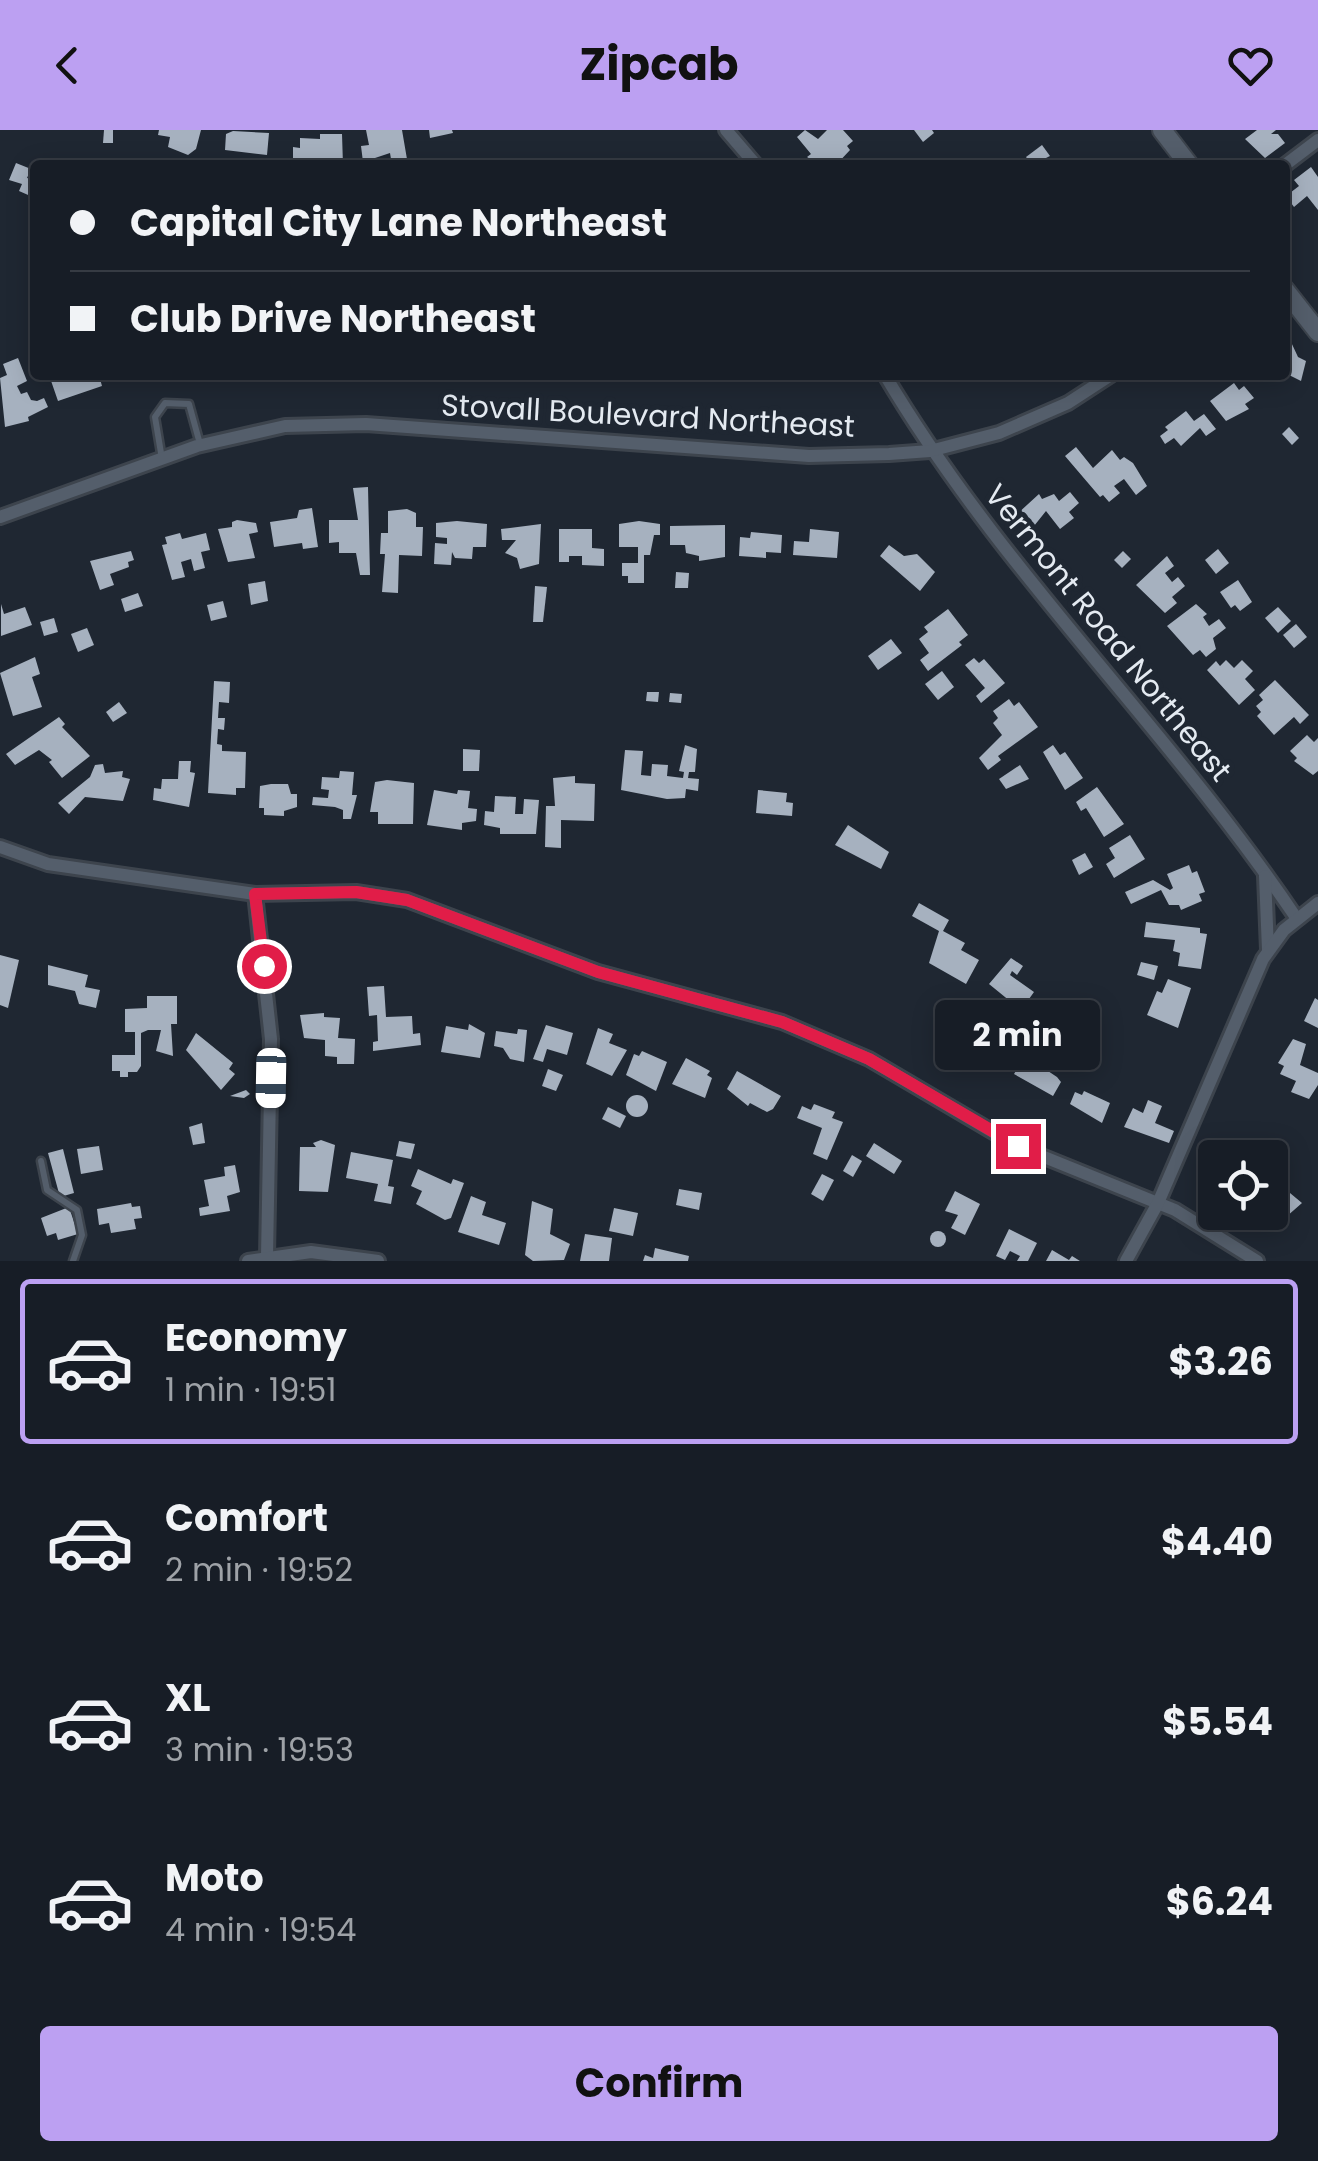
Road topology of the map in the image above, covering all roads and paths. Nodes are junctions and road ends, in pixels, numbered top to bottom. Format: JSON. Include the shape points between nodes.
{"nodes":[{"id":1,"x":726,"y":130,"type":"edge"},
{"id":2,"x":1162,"y":130,"type":"edge"},
{"id":3,"x":1318,"y":140,"type":"edge"},
{"id":4,"x":752,"y":160,"type":"edge"},
{"id":5,"x":1185,"y":160,"type":"edge"},
{"id":6,"x":1290,"y":161,"type":"edge"},
{"id":7,"x":1290,"y":296,"type":"edge"},
{"id":8,"x":1318,"y":332,"type":"edge"},
{"id":9,"x":888,"y":380,"type":"edge"},
{"id":10,"x":1102,"y":380,"type":"edge"},
{"id":11,"x":200,"y":445,"type":"junction"},
{"id":12,"x":930,"y":451,"type":"junction"},
{"id":13,"x":162,"y":459,"type":"junction"},
{"id":14,"x":0,"y":517,"type":"edge"},
{"id":15,"x":0,"y":847,"type":"edge"},
{"id":16,"x":1264,"y":869,"type":"junction"},
{"id":17,"x":255,"y":894,"type":"junction"},
{"id":18,"x":1318,"y":904,"type":"edge"},
{"id":19,"x":1297,"y":919,"type":"junction"},
{"id":20,"x":1268,"y":950,"type":"junction"},
{"id":21,"x":41,"y":1161,"type":"dead end"},
{"id":22,"x":1158,"y":1203,"type":"junction"},
{"id":23,"x":269,"y":1258,"type":"edge"},
{"id":24,"x":72,"y":1261,"type":"edge"},
{"id":25,"x":248,"y":1261,"type":"edge"},
{"id":26,"x":378,"y":1261,"type":"edge"},
{"id":27,"x":1126,"y":1261,"type":"edge"},
{"id":28,"x":1257,"y":1261,"type":"edge"}],
"edges":[{"from":1,"to":4,"type":"street"},
{"from":2,"to":5,"type":"main road"},
{"from":3,"to":6,"type":"street"},
{"from":7,"to":8,"type":"main road"},
{"from":9,"to":12,"type":"street","name":"Vermont Road Northeast"},
{"from":10,"to":12,"type":"street","name":"Stovall Boulevard Northeast","via":[[1034,420]]},
{"from":11,"to":12,"type":"street","name":"Stovall Boulevard Northeast","via":[[285,426],[362,424],[809,456]]},
{"from":11,"to":13,"type":"street","name":"Stovall Boulevard Northeast"},
{"from":11,"to":13,"type":"lane","via":[[189,404],[165,403],[154,417]]},
{"from":12,"to":16,"type":"street","name":"Vermont Road Northeast"},
{"from":13,"to":14,"type":"street","name":"Stovall Boulevard Northeast"},
{"from":15,"to":17,"type":"street","via":[[48,864]]},
{"from":16,"to":19,"type":"street","name":"Vermont Road Northeast"},
{"from":16,"to":20,"type":"street"},
{"from":17,"to":22,"type":"street","via":[[356,892],[407,900],[598,972],[782,1022],[869,1059],[1018,1146]]},
{"from":17,"to":23,"type":"street","via":[[272,1038]]},
{"from":18,"to":19,"type":"street"},
{"from":19,"to":20,"type":"street"},
{"from":20,"to":22,"type":"street"},
{"from":21,"to":24,"type":"lane","via":[[46,1190],[78,1210],[82,1235]]},
{"from":22,"to":27,"type":"street"},
{"from":22,"to":28,"type":"street"},
{"from":23,"to":25,"type":"street"},
{"from":23,"to":26,"type":"street","via":[[311,1252]]}]}
